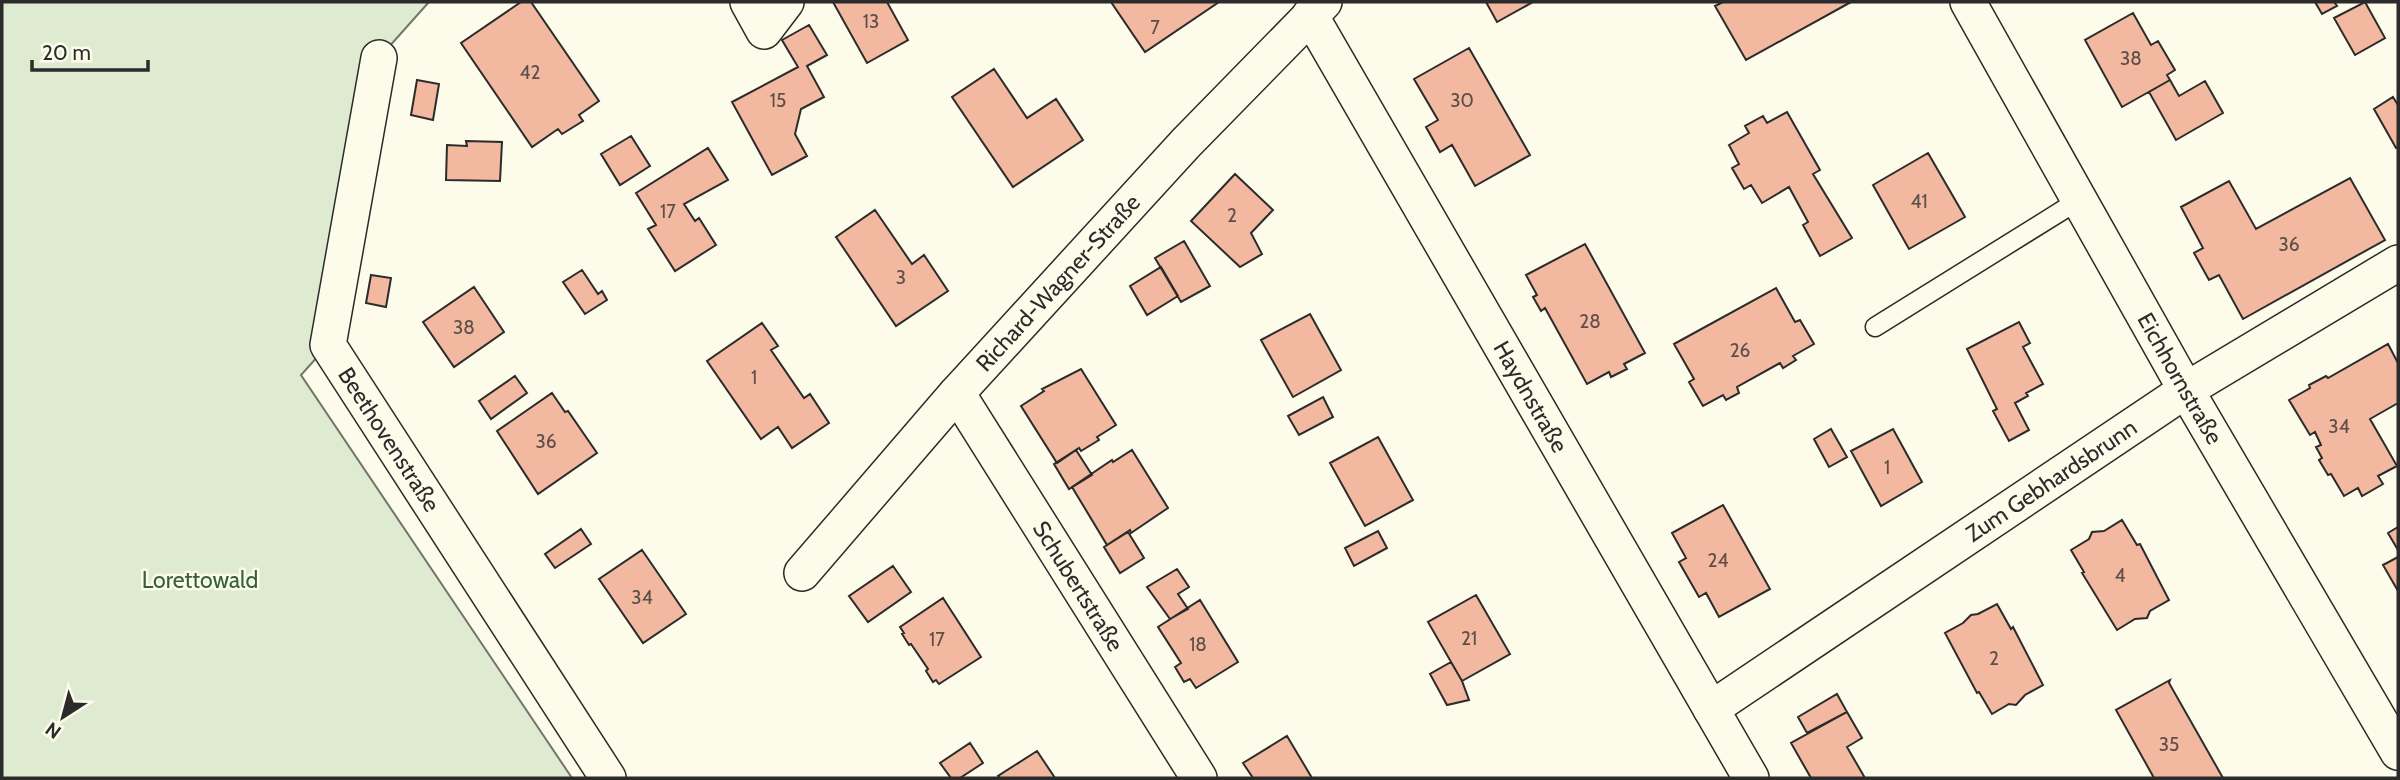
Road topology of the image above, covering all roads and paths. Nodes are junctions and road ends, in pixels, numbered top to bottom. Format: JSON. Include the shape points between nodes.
{"nodes":[{"id":1,"x":748,"y":2,"type":"edge"},
{"id":2,"x":786,"y":2,"type":"edge"},
{"id":3,"x":1968,"y":2,"type":"edge"},
{"id":4,"x":1317,"y":8,"type":"edge"},
{"id":5,"x":379,"y":58,"type":"dead end"},
{"id":6,"x":2079,"y":200,"type":"junction"},
{"id":7,"x":2398,"y":263,"type":"edge"},
{"id":8,"x":1875,"y":327,"type":"dead end"},
{"id":9,"x":2186,"y":390,"type":"junction"},
{"id":10,"x":957,"y":393,"type":"junction"},
{"id":11,"x":802,"y":573,"type":"dead end"},
{"id":12,"x":1711,"y":709,"type":"junction"},
{"id":13,"x":2398,"y":752,"type":"edge"},
{"id":14,"x":608,"y":778,"type":"edge"},
{"id":15,"x":1199,"y":778,"type":"edge"},
{"id":16,"x":1751,"y":778,"type":"edge"}],
"edges":[{"from":1,"to":2,"type":"street","via":[[764,31]]},
{"from":3,"to":6,"type":"street","name":"Eichhornstraße"},
{"from":4,"to":10,"type":"street","name":"Richard-Wagner-Straße"},
{"from":4,"to":12,"type":"street","name":"Haydnstraße"},
{"from":5,"to":14,"type":"street","name":"Beethovenstraße","via":[[328,345]]},
{"from":6,"to":8,"type":"lane"},
{"from":6,"to":9,"type":"street","name":"Eichhornstraße"},
{"from":7,"to":9,"type":"street","name":"Zum Gebhardsbrunn"},
{"from":9,"to":12,"type":"street","name":"Zum Gebhardsbrunn"},
{"from":9,"to":13,"type":"street","name":"Eichhornstraße"},
{"from":10,"to":11,"type":"street","name":"Richard-Wagner-Straße"},
{"from":10,"to":15,"type":"street","name":"Schubertstraße"},
{"from":12,"to":16,"type":"street","name":"Haydnstraße"}]}
